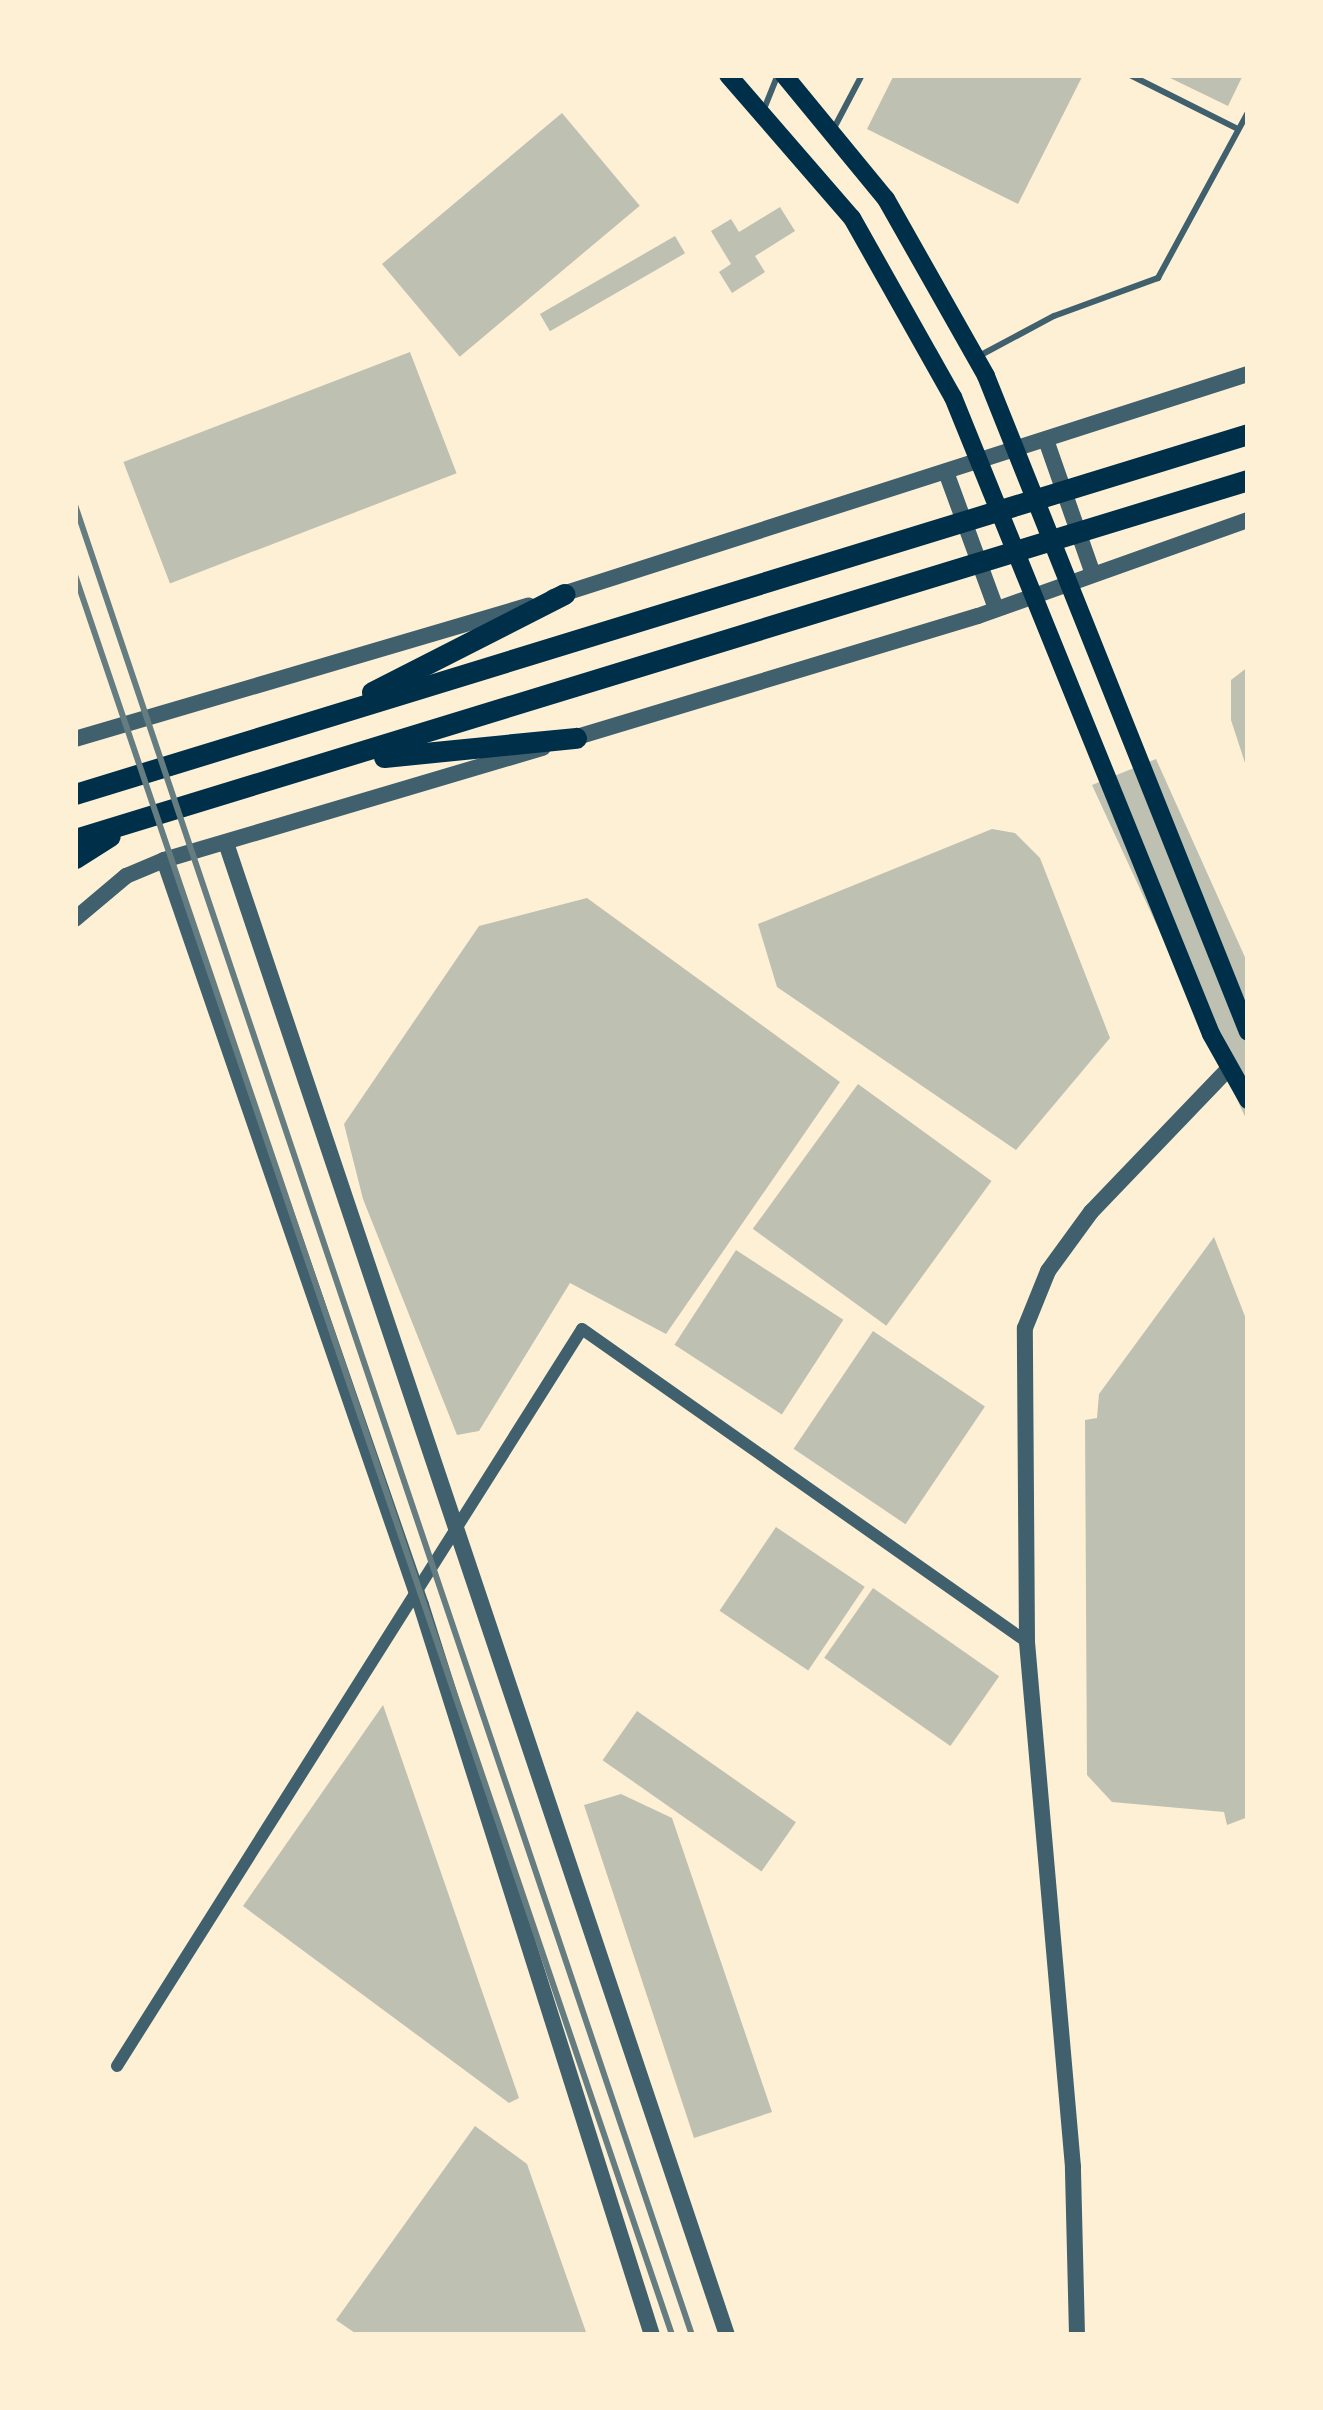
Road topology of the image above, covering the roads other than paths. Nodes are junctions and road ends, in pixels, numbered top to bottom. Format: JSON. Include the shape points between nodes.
{"nodes":[{"id":1,"x":728,"y":75,"type":"edge"},
{"id":2,"x":781,"y":75,"type":"edge"},
{"id":3,"x":862,"y":75,"type":"edge"},
{"id":4,"x":1130,"y":75,"type":"edge"},
{"id":5,"x":764,"y":109,"type":"junction"},
{"id":6,"x":1248,"y":112,"type":"edge"},
{"id":7,"x":834,"y":128,"type":"junction"},
{"id":8,"x":1238,"y":129,"type":"junction"},
{"id":9,"x":976,"y":358,"type":"junction"},
{"id":10,"x":1248,"y":374,"type":"edge"},
{"id":11,"x":1248,"y":434,"type":"edge"},
{"id":12,"x":1046,"y":440,"type":"junction"},
{"id":13,"x":1017,"y":449,"type":"junction"},
{"id":14,"x":980,"y":460,"type":"junction"},
{"id":15,"x":946,"y":472,"type":"junction"},
{"id":16,"x":1248,"y":480,"type":"edge"},
{"id":17,"x":1248,"y":520,"type":"edge"},
{"id":18,"x":1092,"y":571,"type":"junction"},
{"id":19,"x":1071,"y":579,"type":"junction"},
{"id":20,"x":564,"y":594,"type":"junction"},
{"id":21,"x":1035,"y":594,"type":"junction"},
{"id":22,"x":996,"y":609,"type":"junction"},
{"id":23,"x":319,"y":718,"type":"junction"},
{"id":24,"x":576,"y":737,"type":"junction"},
{"id":25,"x":75,"y":739,"type":"edge"},
{"id":26,"x":335,"y":762,"type":"junction"},
{"id":27,"x":75,"y":794,"type":"edge"},
{"id":28,"x":136,"y":819,"type":"junction"},
{"id":29,"x":75,"y":839,"type":"edge"},
{"id":30,"x":227,"y":846,"type":"junction"},
{"id":31,"x":75,"y":858,"type":"edge"},
{"id":32,"x":164,"y":860,"type":"junction"},
{"id":33,"x":75,"y":919,"type":"edge"},
{"id":34,"x":1248,"y":1032,"type":"edge"},
{"id":35,"x":1230,"y":1067,"type":"junction"},
{"id":36,"x":1248,"y":1100,"type":"edge"},
{"id":37,"x":458,"y":1535,"type":"junction"},
{"id":38,"x":417,"y":1594,"type":"junction"},
{"id":39,"x":1027,"y":1642,"type":"junction"},
{"id":40,"x":117,"y":2066,"type":"dead end"},
{"id":41,"x":652,"y":2335,"type":"edge"},
{"id":42,"x":727,"y":2335,"type":"edge"},
{"id":43,"x":1077,"y":2335,"type":"edge"}],
"edges":[{"from":1,"to":5,"type":"main road"},
{"from":2,"to":5,"type":"lane"},
{"from":2,"to":7,"type":"main road"},
{"from":3,"to":7,"type":"lane"},
{"from":4,"to":8,"type":"lane"},
{"from":5,"to":14,"type":"main road","via":[[852,218]]},
{"from":6,"to":8,"type":"lane"},
{"from":7,"to":9,"type":"main road","via":[[910,236]]},
{"from":8,"to":9,"type":"lane","via":[[1158,278],[1054,316]]},
{"from":9,"to":13,"type":"main road"},
{"from":10,"to":12,"type":"street"},
{"from":11,"to":23,"type":"highway"},
{"from":12,"to":13,"type":"street"},
{"from":12,"to":18,"type":"street"},
{"from":13,"to":14,"type":"street"},
{"from":13,"to":19,"type":"main road"},
{"from":14,"to":15,"type":"street"},
{"from":14,"to":21,"type":"main road"},
{"from":15,"to":20,"type":"street"},
{"from":15,"to":22,"type":"street"},
{"from":16,"to":26,"type":"highway"},
{"from":17,"to":18,"type":"street"},
{"from":18,"to":19,"type":"street"},
{"from":19,"to":21,"type":"street"},
{"from":19,"to":34,"type":"main road"},
{"from":20,"to":23,"type":"highway"},
{"from":20,"to":25,"type":"street"},
{"from":21,"to":22,"type":"street"},
{"from":21,"to":35,"type":"main road"},
{"from":22,"to":24,"type":"street"},
{"from":23,"to":27,"type":"highway"},
{"from":24,"to":26,"type":"highway"},
{"from":24,"to":30,"type":"street"},
{"from":26,"to":28,"type":"highway"},
{"from":28,"to":29,"type":"highway"},
{"from":28,"to":31,"type":"highway"},
{"from":30,"to":32,"type":"street"},
{"from":30,"to":37,"type":"street"},
{"from":32,"to":33,"type":"street","via":[[126,876]]},
{"from":32,"to":38,"type":"street"},
{"from":35,"to":36,"type":"main road"},
{"from":35,"to":39,"type":"street","via":[[1091,1213],[1030,1309]]},
{"from":37,"to":38,"type":"street"},
{"from":37,"to":39,"type":"street","via":[[582,1329]]},
{"from":37,"to":42,"type":"street"},
{"from":38,"to":40,"type":"street"},
{"from":38,"to":41,"type":"street"},
{"from":39,"to":43,"type":"street","via":[[1073,2167]]}]}
